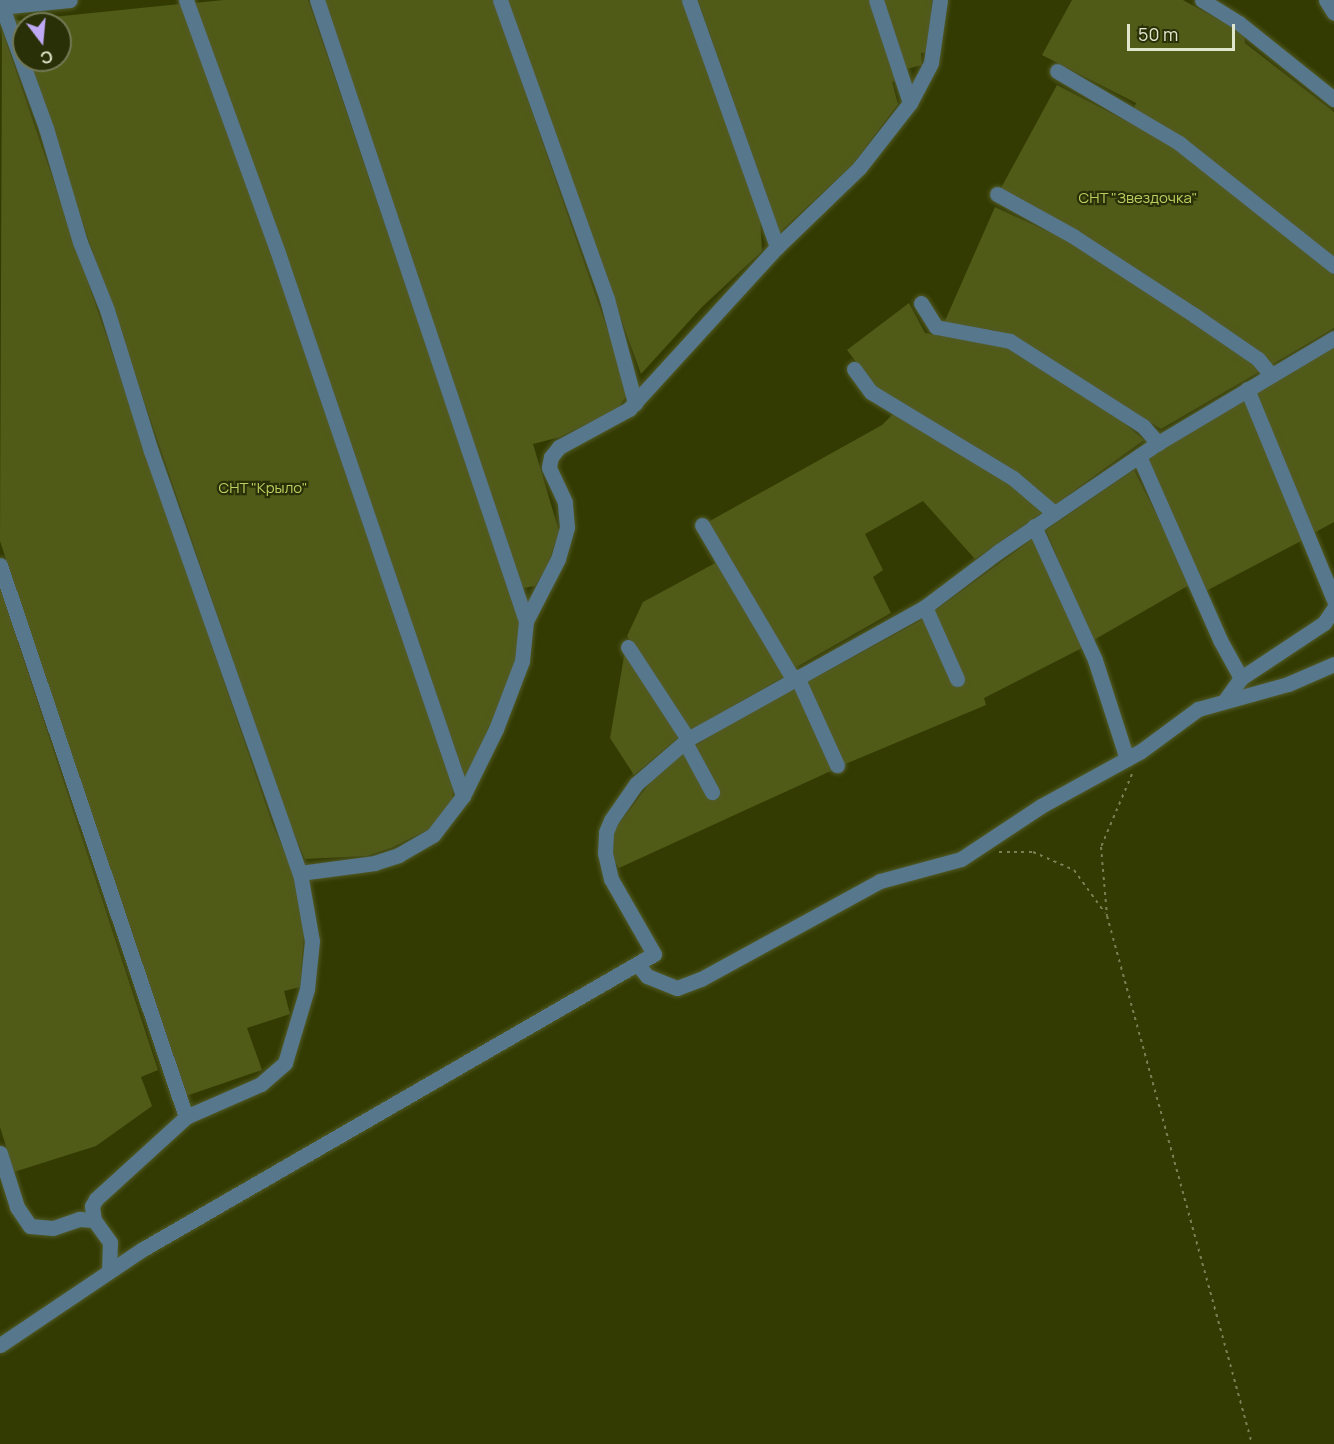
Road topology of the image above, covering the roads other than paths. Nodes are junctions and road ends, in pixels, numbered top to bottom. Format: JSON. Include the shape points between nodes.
{"nodes":[{"id":1,"x":70,"y":0,"type":"edge"},
{"id":2,"x":186,"y":0,"type":"edge"},
{"id":3,"x":317,"y":0,"type":"edge"},
{"id":4,"x":500,"y":0,"type":"edge"},
{"id":5,"x":689,"y":0,"type":"edge"},
{"id":6,"x":876,"y":0,"type":"edge"},
{"id":7,"x":940,"y":0,"type":"edge"},
{"id":8,"x":1202,"y":0,"type":"edge"},
{"id":9,"x":1,"y":7,"type":"edge"},
{"id":10,"x":1057,"y":71,"type":"dead end"},
{"id":11,"x":1334,"y":99,"type":"edge"},
{"id":12,"x":910,"y":103,"type":"junction"},
{"id":13,"x":997,"y":194,"type":"dead end"},
{"id":14,"x":777,"y":247,"type":"junction"},
{"id":15,"x":1334,"y":266,"type":"edge"},
{"id":16,"x":921,"y":303,"type":"dead end"},
{"id":17,"x":1334,"y":338,"type":"edge"},
{"id":18,"x":854,"y":369,"type":"dead end"},
{"id":19,"x":1271,"y":375,"type":"junction"},
{"id":20,"x":1247,"y":389,"type":"junction"},
{"id":21,"x":635,"y":402,"type":"junction"},
{"id":22,"x":1158,"y":443,"type":"junction"},
{"id":23,"x":1139,"y":456,"type":"junction"},
{"id":24,"x":1054,"y":513,"type":"junction"},
{"id":25,"x":702,"y":525,"type":"dead end"},
{"id":26,"x":1034,"y":526,"type":"junction"},
{"id":27,"x":0,"y":565,"type":"edge"},
{"id":28,"x":1334,"y":600,"type":"edge"},
{"id":29,"x":925,"y":607,"type":"junction"},
{"id":30,"x":1334,"y":608,"type":"edge"},
{"id":31,"x":526,"y":621,"type":"junction"},
{"id":32,"x":628,"y":646,"type":"dead end"},
{"id":33,"x":1334,"y":664,"type":"edge"},
{"id":34,"x":795,"y":678,"type":"junction"},
{"id":35,"x":1241,"y":678,"type":"junction"},
{"id":36,"x":957,"y":679,"type":"dead end"},
{"id":37,"x":1226,"y":699,"type":"junction"},
{"id":38,"x":687,"y":741,"type":"junction"},
{"id":39,"x":1127,"y":759,"type":"junction"},
{"id":40,"x":837,"y":765,"type":"dead end"},
{"id":41,"x":712,"y":792,"type":"dead end"},
{"id":42,"x":464,"y":796,"type":"junction"},
{"id":43,"x":300,"y":873,"type":"junction"},
{"id":44,"x":637,"y":964,"type":"junction"},
{"id":45,"x":186,"y":1117,"type":"junction"},
{"id":46,"x":0,"y":1154,"type":"edge"},
{"id":47,"x":94,"y":1220,"type":"junction"},
{"id":48,"x":110,"y":1242,"type":"junction"},
{"id":49,"x":143,"y":1249,"type":"junction"},
{"id":50,"x":109,"y":1271,"type":"junction"},
{"id":51,"x":0,"y":1345,"type":"edge"}],
"edges":[{"from":1,"to":9,"type":"street"},
{"from":2,"to":42,"type":"street","via":[[277,250]]},
{"from":3,"to":31,"type":"street"},
{"from":4,"to":21,"type":"street","via":[[607,299]]},
{"from":5,"to":14,"type":"street"},
{"from":6,"to":12,"type":"street"},
{"from":7,"to":12,"type":"street","via":[[931,63]]},
{"from":8,"to":11,"type":"street","via":[[1239,23]]},
{"from":9,"to":43,"type":"street","via":[[46,128],[151,451]]},
{"from":10,"to":15,"type":"street","via":[[1179,143]]},
{"from":12,"to":14,"type":"street","via":[[859,168]]},
{"from":13,"to":19,"type":"street","via":[[1073,236],[1185,309],[1258,359]]},
{"from":14,"to":21,"type":"street"},
{"from":16,"to":22,"type":"street","via":[[936,327],[1010,341],[1143,426]]},
{"from":17,"to":19,"type":"street"},
{"from":18,"to":24,"type":"street","via":[[871,392],[1013,478]]},
{"from":19,"to":20,"type":"street"},
{"from":20,"to":22,"type":"street"},
{"from":20,"to":28,"type":"street"},
{"from":21,"to":31,"type":"street","via":[[559,447],[551,457],[549,467],[565,502],[567,527],[558,559]]},
{"from":22,"to":23,"type":"street"},
{"from":23,"to":24,"type":"street"},
{"from":23,"to":35,"type":"street","via":[[1220,640]]},
{"from":24,"to":26,"type":"street"},
{"from":25,"to":34,"type":"street"},
{"from":26,"to":29,"type":"street"},
{"from":26,"to":39,"type":"street","via":[[1095,660]]},
{"from":27,"to":45,"type":"street"},
{"from":29,"to":34,"type":"street"},
{"from":29,"to":36,"type":"street"},
{"from":30,"to":35,"type":"street","via":[[1324,623]]},
{"from":31,"to":42,"type":"street","via":[[522,661]]},
{"from":32,"to":38,"type":"street"},
{"from":33,"to":37,"type":"street","via":[[1287,684]]},
{"from":34,"to":38,"type":"street"},
{"from":34,"to":40,"type":"street"},
{"from":35,"to":37,"type":"street"},
{"from":37,"to":39,"type":"street","via":[[1198,709]]},
{"from":38,"to":41,"type":"street"},
{"from":38,"to":44,"type":"street","via":[[626,795],[606,832],[605,853],[611,879],[654,954]]},
{"from":39,"to":44,"type":"street","via":[[1041,806],[961,859],[880,881],[701,979],[677,988],[647,976]]},
{"from":42,"to":43,"type":"street","via":[[433,835],[399,855],[375,863]]},
{"from":43,"to":45,"type":"street","via":[[312,941],[307,989],[285,1063],[261,1084]]},
{"from":44,"to":49,"type":"street"},
{"from":45,"to":47,"type":"street","via":[[96,1199],[92,1206]]},
{"from":46,"to":47,"type":"street","via":[[22,1217],[30,1226],[53,1228],[79,1219]]},
{"from":47,"to":48,"type":"street"},
{"from":48,"to":49,"type":"street"},
{"from":48,"to":50,"type":"street"},
{"from":49,"to":50,"type":"street"},
{"from":50,"to":51,"type":"street"}]}
